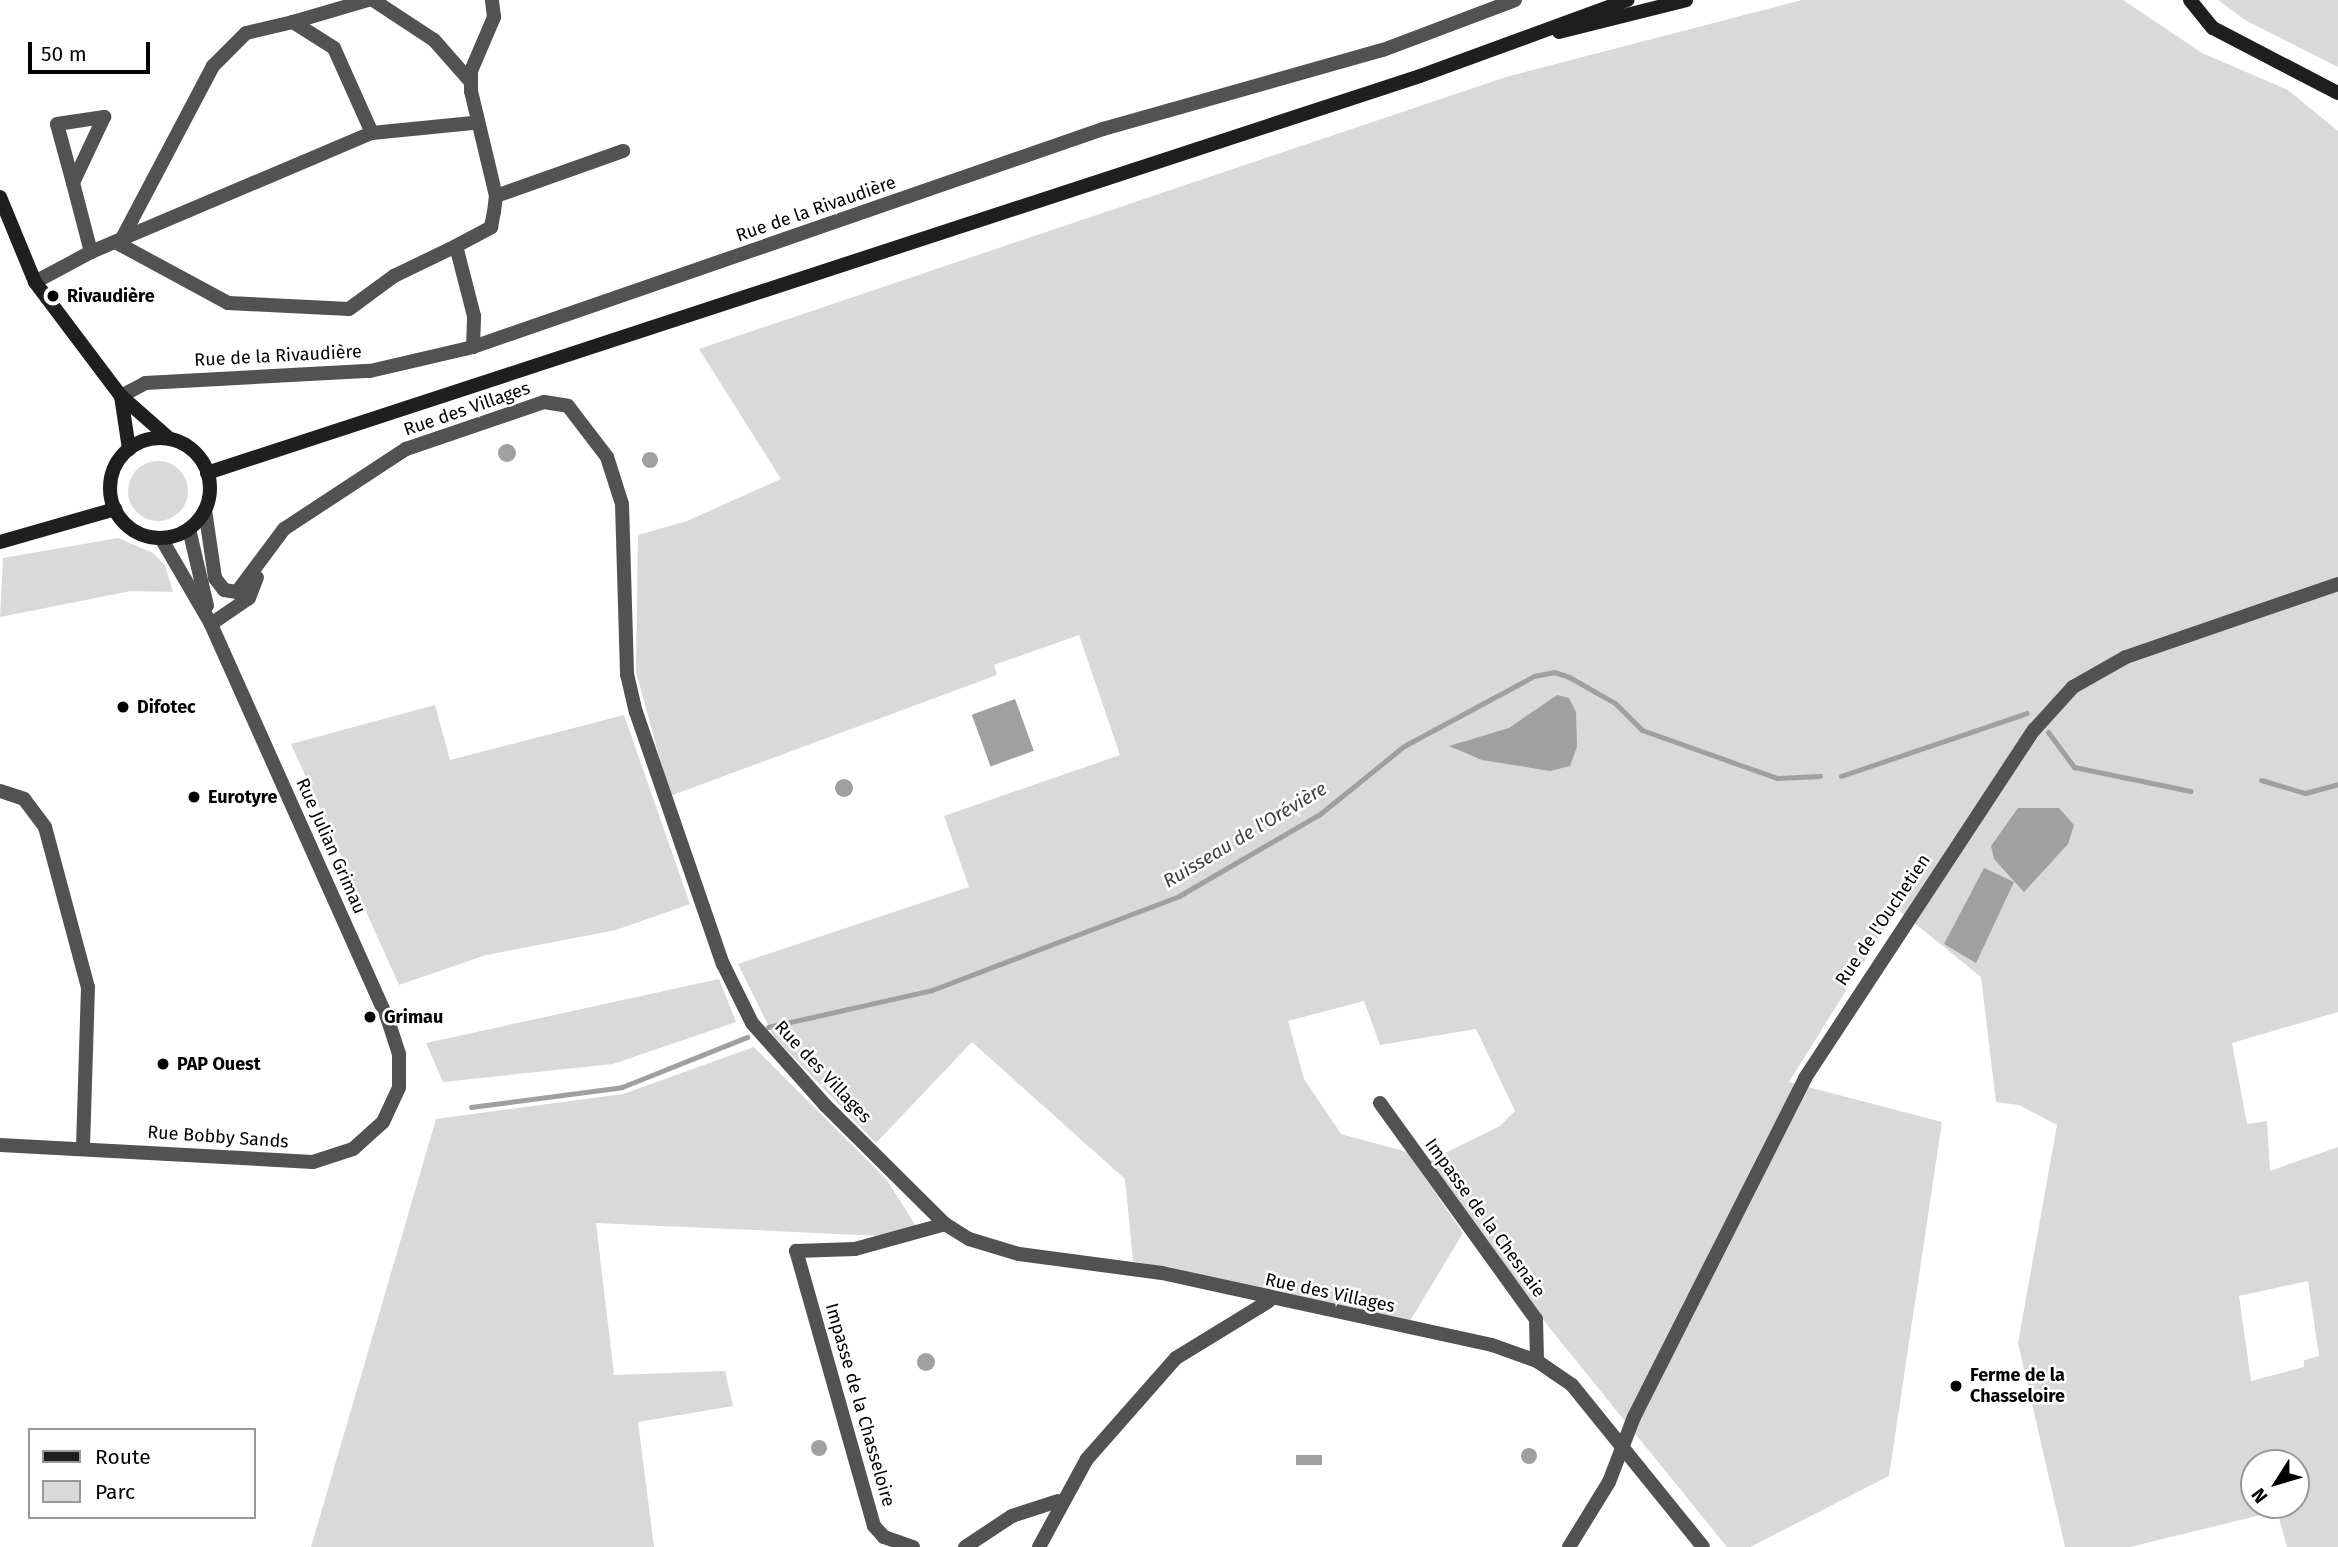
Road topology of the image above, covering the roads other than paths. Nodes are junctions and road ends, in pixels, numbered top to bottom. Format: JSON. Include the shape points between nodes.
{"nodes":[{"id":1,"x":371,"y":0,"type":"edge"},
{"id":2,"x":492,"y":0,"type":"edge"},
{"id":3,"x":1515,"y":0,"type":"edge"},
{"id":4,"x":1628,"y":0,"type":"edge"},
{"id":5,"x":1686,"y":0,"type":"edge"},
{"id":6,"x":2190,"y":0,"type":"edge"},
{"id":7,"x":293,"y":22,"type":"junction"},
{"id":8,"x":1494,"y":49,"type":"junction"},
{"id":9,"x":471,"y":82,"type":"junction"},
{"id":10,"x":2338,"y":93,"type":"edge"},
{"id":11,"x":473,"y":123,"type":"junction"},
{"id":12,"x":372,"y":133,"type":"junction"},
{"id":13,"x":623,"y":150,"type":"dead end"},
{"id":14,"x":72,"y":183,"type":"junction"},
{"id":15,"x":496,"y":196,"type":"junction"},
{"id":16,"x":0,"y":197,"type":"edge"},
{"id":17,"x":118,"y":244,"type":"junction"},
{"id":18,"x":456,"y":246,"type":"junction"},
{"id":19,"x":91,"y":252,"type":"junction"},
{"id":20,"x":35,"y":282,"type":"junction"},
{"id":21,"x":473,"y":347,"type":"junction"},
{"id":22,"x":121,"y":396,"type":"junction"},
{"id":23,"x":170,"y":439,"type":"junction"},
{"id":24,"x":129,"y":449,"type":"junction"},
{"id":25,"x":207,"y":473,"type":"junction"},
{"id":26,"x":115,"y":509,"type":"junction"},
{"id":27,"x":205,"y":510,"type":"junction"},
{"id":28,"x":189,"y":529,"type":"junction"},
{"id":29,"x":161,"y":538,"type":"junction"},
{"id":30,"x":0,"y":542,"type":"edge"},
{"id":31,"x":261,"y":563,"type":"junction"},
{"id":32,"x":2338,"y":584,"type":"edge"},
{"id":33,"x":211,"y":624,"type":"junction"},
{"id":34,"x":0,"y":791,"type":"edge"},
{"id":35,"x":399,"y":1087,"type":"joint"},
{"id":36,"x":1380,"y":1103,"type":"dead end"},
{"id":37,"x":0,"y":1145,"type":"edge"},
{"id":38,"x":83,"y":1149,"type":"junction"},
{"id":39,"x":944,"y":1224,"type":"junction"},
{"id":40,"x":1269,"y":1301,"type":"junction"},
{"id":41,"x":1537,"y":1361,"type":"junction"},
{"id":42,"x":1623,"y":1445,"type":"junction"},
{"id":43,"x":1058,"y":1502,"type":"junction"},
{"id":44,"x":913,"y":1547,"type":"edge"},
{"id":45,"x":965,"y":1547,"type":"edge"},
{"id":46,"x":1039,"y":1547,"type":"edge"},
{"id":47,"x":1569,"y":1547,"type":"edge"},
{"id":48,"x":1703,"y":1547,"type":"edge"}],
"edges":[{"from":1,"to":7,"type":"street"},
{"from":1,"to":9,"type":"street","via":[[434,40]]},
{"from":2,"to":9,"type":"street","via":[[494,17]]},
{"from":3,"to":21,"type":"street","name":"Rue de la Rivaudière","via":[[1383,50],[1103,129]]},
{"from":4,"to":8,"type":"main road"},
{"from":5,"to":8,"type":"main road"},
{"from":6,"to":10,"type":"main road","via":[[2213,27]]},
{"from":7,"to":12,"type":"street","via":[[334,48]]},
{"from":7,"to":17,"type":"street","via":[[270,24],[228,47]]},
{"from":8,"to":25,"type":"main road"},
{"from":9,"to":11,"type":"street"},
{"from":11,"to":12,"type":"street"},
{"from":11,"to":15,"type":"street"},
{"from":12,"to":17,"type":"street"},
{"from":13,"to":15,"type":"street"},
{"from":14,"to":14,"type":"street","via":[[83,161],[104,117],[57,124]]},
{"from":14,"to":19,"type":"street"},
{"from":15,"to":18,"type":"street","via":[[491,227]]},
{"from":16,"to":20,"type":"main road"},
{"from":17,"to":18,"type":"street","via":[[228,303],[349,309],[394,276]]},
{"from":17,"to":19,"type":"street"},
{"from":18,"to":21,"type":"street","via":[[474,316]]},
{"from":19,"to":20,"type":"street"},
{"from":20,"to":22,"type":"main road"},
{"from":21,"to":22,"type":"street","name":"Rue de la Rivaudière","via":[[370,371],[145,383]]},
{"from":22,"to":23,"type":"main road"},
{"from":22,"to":24,"type":"main road"},
{"from":23,"to":24,"type":"main road"},
{"from":23,"to":25,"type":"main road","via":[[189,447]]},
{"from":24,"to":26,"type":"main road","via":[[113,472]]},
{"from":25,"to":27,"type":"main road"},
{"from":26,"to":29,"type":"main road","via":[[133,530]]},
{"from":26,"to":30,"type":"main road"},
{"from":27,"to":28,"type":"main road"},
{"from":27,"to":31,"type":"street","via":[[211,561],[224,590],[237,592]]},
{"from":28,"to":29,"type":"main road"},
{"from":28,"to":33,"type":"street","name":"Rue Julian Grimau"},
{"from":29,"to":33,"type":"street","name":"Rue Julian Grimau"},
{"from":31,"to":33,"type":"street","via":[[248,598]]},
{"from":31,"to":39,"type":"street","name":"Rue des Villages","via":[[284,528],[406,449],[544,402],[568,406],[586,422],[607,457],[622,504],[627,674],[636,712],[738,999],[782,1061]]},
{"from":32,"to":42,"type":"street","name":"Rue de l'Ouchetien","via":[[2126,657],[2073,687],[2034,730],[1805,1078]]},
{"from":33,"to":35,"type":"street","name":"Rue Julian Grimau","via":[[388,1020],[399,1054]]},
{"from":34,"to":38,"type":"street","via":[[24,799],[45,827],[88,987]]},
{"from":35,"to":38,"type":"street","name":"Rue Bobby Sands","via":[[383,1122],[354,1149],[313,1162]]},
{"from":36,"to":41,"type":"street","name":"Impasse de la Chesnaie","via":[[1536,1319]]},
{"from":37,"to":38,"type":"street","name":"Rue Bobby Sands"},
{"from":39,"to":40,"type":"street","name":"Rue des Villages","via":[[968,1239],[1019,1254],[1162,1273]]},
{"from":39,"to":44,"type":"street","name":"Impasse de la Chasseloire","via":[[855,1249],[796,1251],[874,1526],[884,1537]]},
{"from":40,"to":41,"type":"street","name":"Rue des Villages","via":[[1492,1345]]},
{"from":40,"to":43,"type":"street","via":[[1176,1358],[1087,1459]]},
{"from":41,"to":42,"type":"street","name":"Rue des Villages","via":[[1572,1385]]},
{"from":42,"to":47,"type":"street","name":"Rue de l'Ouchetien","via":[[1609,1482]]},
{"from":42,"to":48,"type":"street","name":"Rue des Villages"},
{"from":43,"to":45,"type":"street","via":[[1012,1516]]},
{"from":43,"to":46,"type":"street"}]}
